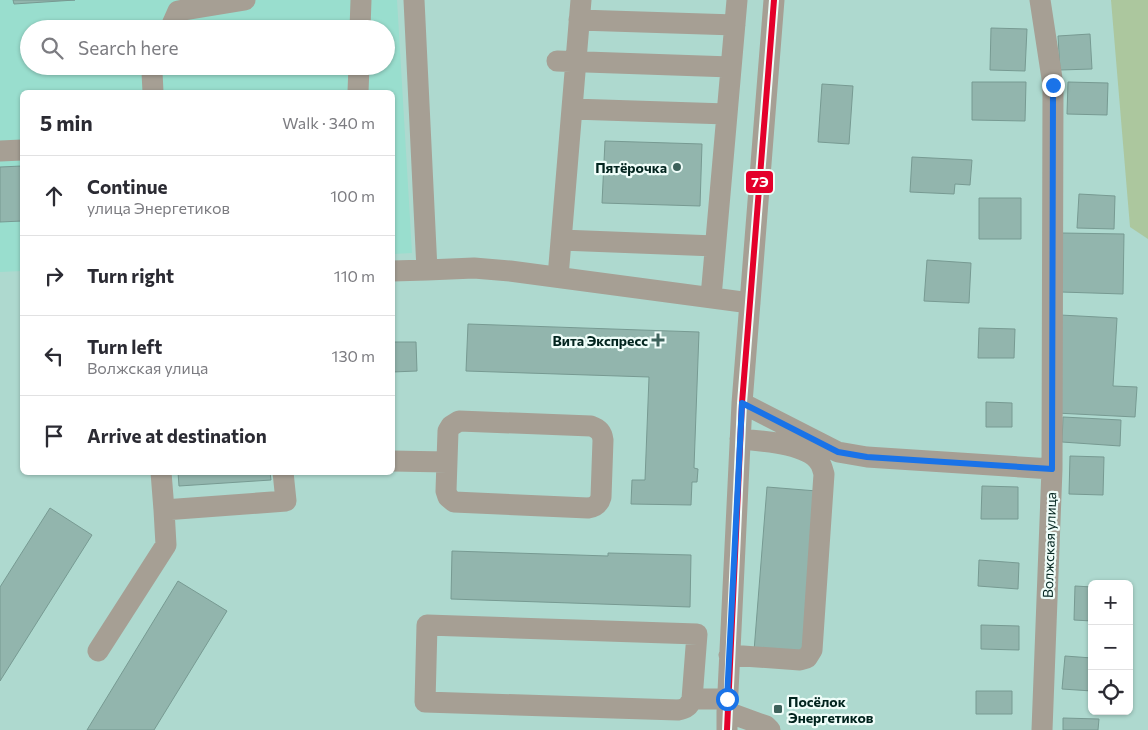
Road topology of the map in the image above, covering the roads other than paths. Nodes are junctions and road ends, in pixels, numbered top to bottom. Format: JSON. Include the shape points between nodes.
{"nodes":[{"id":1,"x":245,"y":0,"type":"edge"},
{"id":2,"x":361,"y":0,"type":"edge"},
{"id":3,"x":414,"y":0,"type":"edge"},
{"id":4,"x":737,"y":0,"type":"edge"},
{"id":5,"x":774,"y":0,"type":"edge"},
{"id":6,"x":1040,"y":0,"type":"edge"},
{"id":7,"x":580,"y":10,"type":"edge"},
{"id":8,"x":174,"y":20,"type":"edge"},
{"id":9,"x":360,"y":20,"type":"edge"},
{"id":10,"x":734,"y":25,"type":"junction"},
{"id":11,"x":567,"y":62,"type":"junction"},
{"id":12,"x":731,"y":67,"type":"junction"},
{"id":13,"x":152,"y":75,"type":"edge"},
{"id":14,"x":359,"y":75,"type":"edge"},
{"id":15,"x":153,"y":90,"type":"edge"},
{"id":16,"x":358,"y":90,"type":"edge"},
{"id":17,"x":572,"y":109,"type":"junction"},
{"id":18,"x":727,"y":114,"type":"junction"},
{"id":19,"x":20,"y":150,"type":"edge"},
{"id":20,"x":0,"y":151,"type":"edge"},
{"id":21,"x":561,"y":240,"type":"junction"},
{"id":22,"x":715,"y":246,"type":"junction"},
{"id":23,"x":427,"y":270,"type":"junction"},
{"id":24,"x":395,"y":271,"type":"edge"},
{"id":25,"x":558,"y":277,"type":"junction"},
{"id":26,"x":711,"y":297,"type":"junction"},
{"id":27,"x":750,"y":303,"type":"junction"},
{"id":28,"x":742,"y":403,"type":"junction"},
{"id":29,"x":740,"y":439,"type":"junction"},
{"id":30,"x":395,"y":461,"type":"edge"},
{"id":31,"x":447,"y":462,"type":"junction"},
{"id":32,"x":1052,"y":469,"type":"junction"},
{"id":33,"x":162,"y":475,"type":"edge"},
{"id":34,"x":284,"y":475,"type":"edge"},
{"id":35,"x":164,"y":510,"type":"junction"},
{"id":36,"x":98,"y":652,"type":"dead end"},
{"id":37,"x":729,"y":655,"type":"junction"},
{"id":38,"x":692,"y":699,"type":"junction"},
{"id":39,"x":727,"y":713,"type":"edge"},
{"id":40,"x":770,"y":730,"type":"edge"},
{"id":41,"x":1042,"y":730,"type":"edge"}],
"edges":[{"from":1,"to":8,"type":"street","via":[[178,11]]},
{"from":2,"to":9,"type":"street"},
{"from":3,"to":23,"type":"street"},
{"from":4,"to":10,"type":"street"},
{"from":5,"to":27,"type":"street"},
{"from":6,"to":32,"type":"street","name":"Волжская улица","via":[[1053,85]]},
{"from":7,"to":10,"type":"street"},
{"from":7,"to":11,"type":"street"},
{"from":10,"to":12,"type":"street"},
{"from":11,"to":12,"type":"street"},
{"from":11,"to":17,"type":"street"},
{"from":12,"to":18,"type":"street"},
{"from":13,"to":15,"type":"street"},
{"from":14,"to":16,"type":"street"},
{"from":17,"to":18,"type":"street"},
{"from":17,"to":21,"type":"street"},
{"from":18,"to":22,"type":"street"},
{"from":19,"to":20,"type":"street"},
{"from":21,"to":22,"type":"street"},
{"from":21,"to":25,"type":"street"},
{"from":22,"to":26,"type":"street"},
{"from":23,"to":24,"type":"street"},
{"from":23,"to":25,"type":"street","via":[[484,268]]},
{"from":25,"to":26,"type":"street"},
{"from":26,"to":27,"type":"street"},
{"from":27,"to":28,"type":"street"},
{"from":28,"to":29,"type":"street"},
{"from":28,"to":32,"type":"street","via":[[838,452],[867,457]]},
{"from":29,"to":37,"type":"street"},
{"from":29,"to":37,"type":"street","via":[[788,445],[808,452],[820,463],[824,474],[812,650],[807,658],[800,660]]},
{"from":30,"to":31,"type":"street"},
{"from":31,"to":31,"type":"street","via":[[448,432],[459,422],[591,426],[600,430],[603,440],[601,497],[593,508],[454,502],[446,491]]},
{"from":32,"to":41,"type":"street","name":"Волжская улица"},
{"from":33,"to":35,"type":"street"},
{"from":34,"to":35,"type":"street","via":[[286,501]]},
{"from":35,"to":36,"type":"street","via":[[166,545]]},
{"from":37,"to":39,"type":"street"},
{"from":38,"to":38,"type":"street","via":[[697,634],[427,624],[425,702],[678,710],[687,708]]},
{"from":38,"to":39,"type":"street"},
{"from":39,"to":40,"type":"street"}]}
